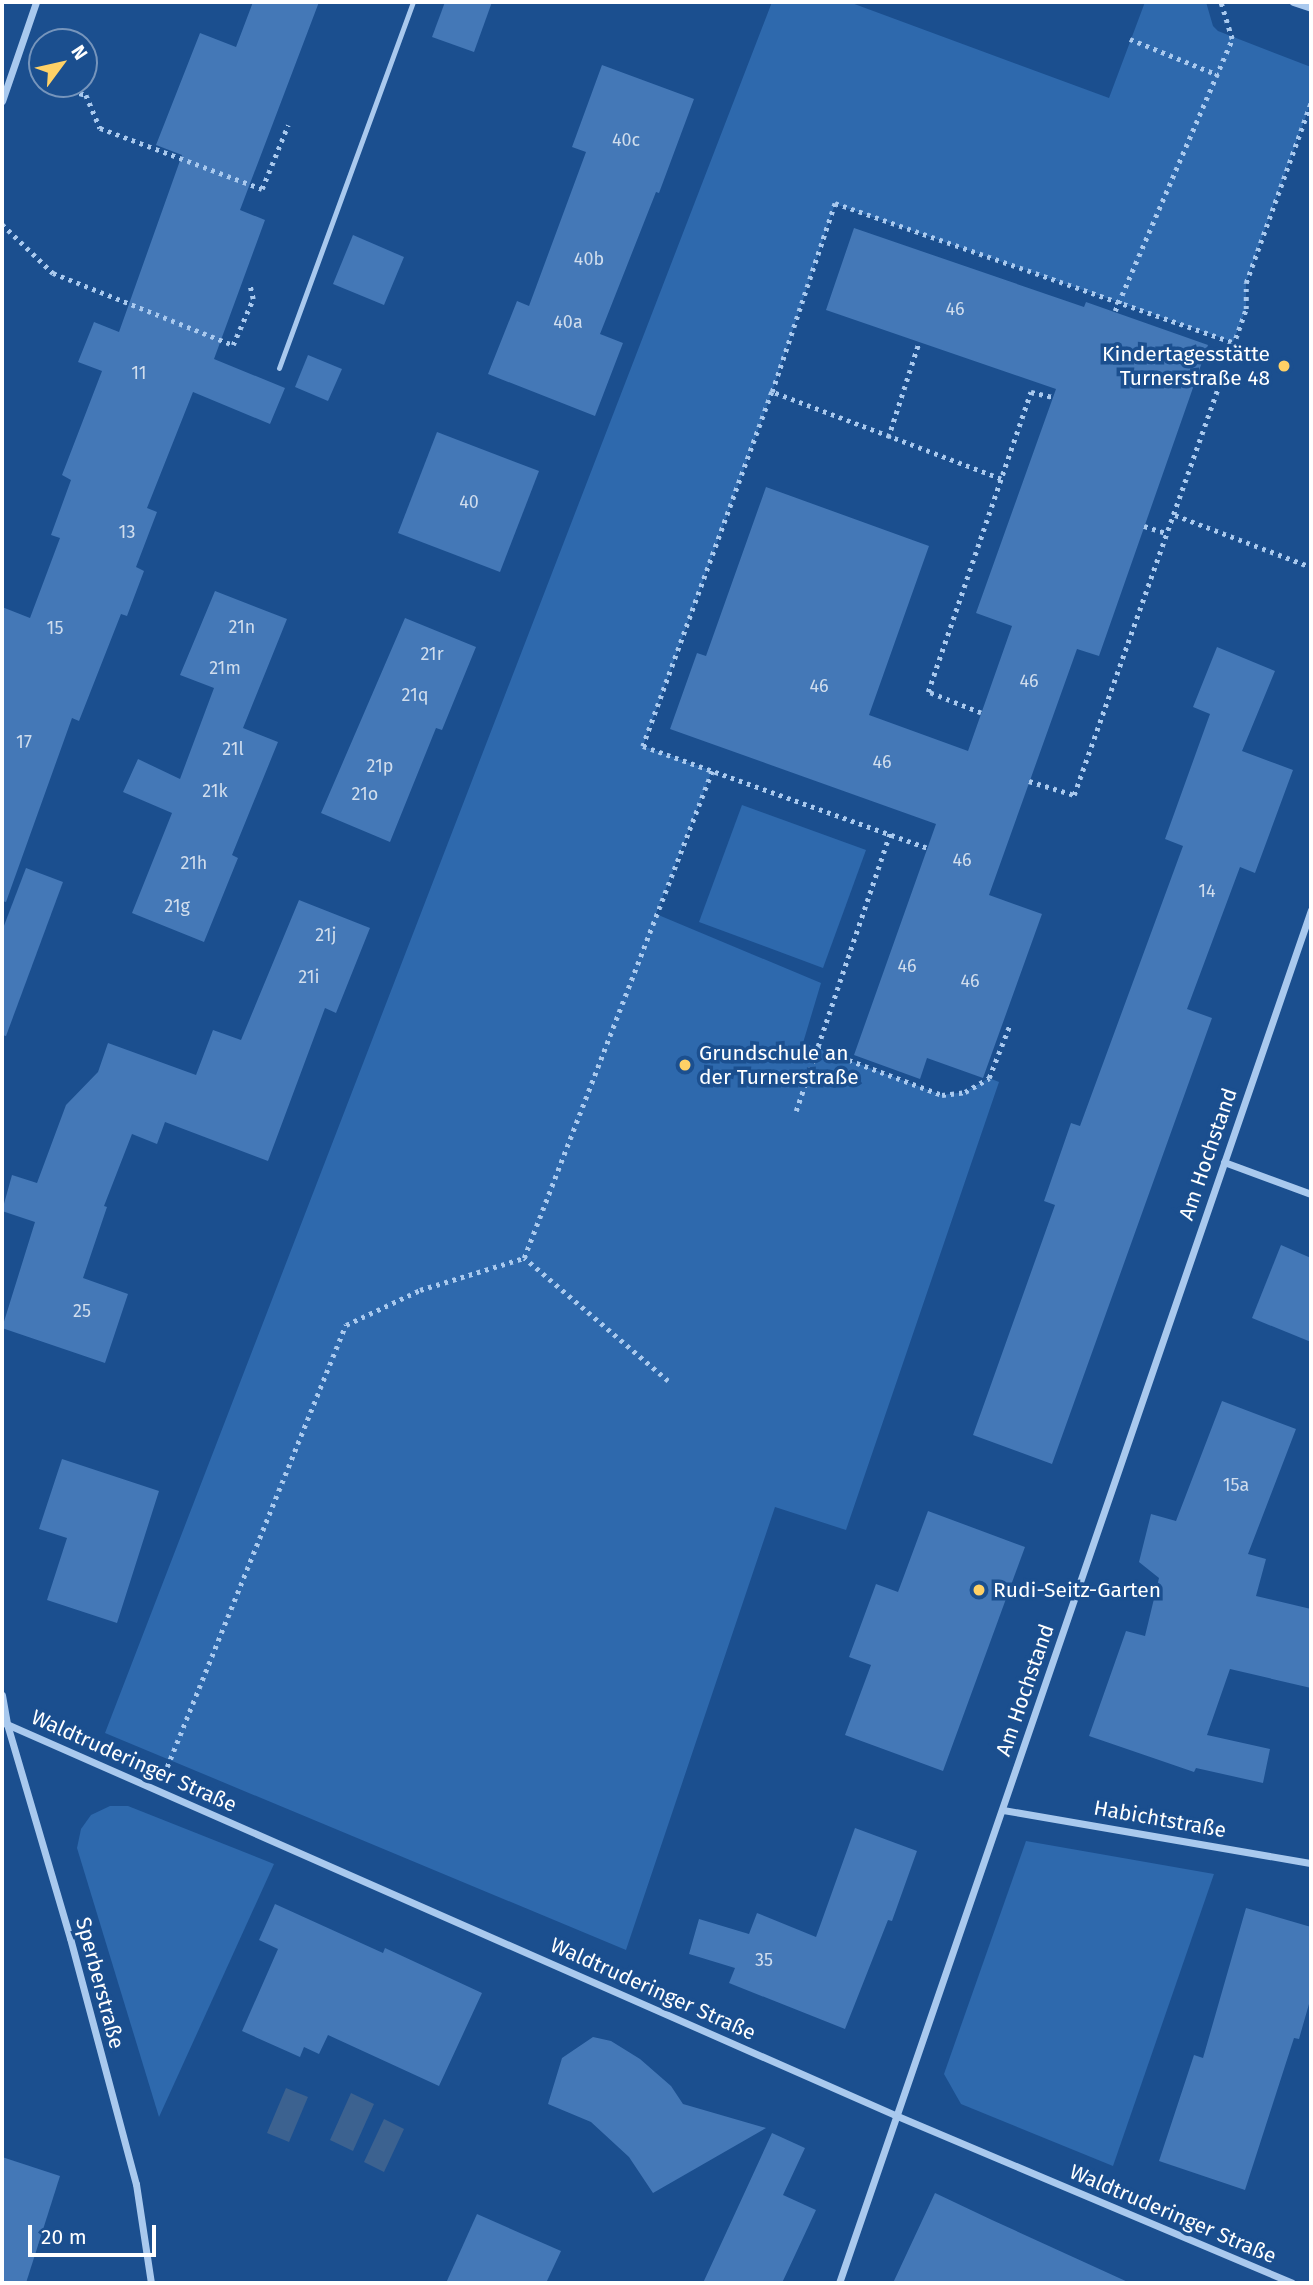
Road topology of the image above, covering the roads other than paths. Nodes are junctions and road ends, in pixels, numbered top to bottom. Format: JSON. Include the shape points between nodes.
{"nodes":[{"id":1,"x":36,"y":2,"type":"edge"},
{"id":2,"x":413,"y":2,"type":"edge"},
{"id":3,"x":1293,"y":2,"type":"edge"},
{"id":4,"x":1311,"y":8,"type":"edge"},
{"id":5,"x":2,"y":101,"type":"edge"},
{"id":6,"x":279,"y":368,"type":"dead end"},
{"id":7,"x":1311,"y":910,"type":"edge"},
{"id":8,"x":1224,"y":1162,"type":"junction"},
{"id":9,"x":1311,"y":1195,"type":"edge"},
{"id":10,"x":2,"y":1695,"type":"edge"},
{"id":11,"x":4,"y":1723,"type":"edge"},
{"id":12,"x":1003,"y":1810,"type":"junction"},
{"id":13,"x":1311,"y":1863,"type":"edge"},
{"id":14,"x":895,"y":2115,"type":"junction"},
{"id":15,"x":151,"y":2283,"type":"edge"},
{"id":16,"x":839,"y":2283,"type":"edge"},
{"id":17,"x":1292,"y":2283,"type":"edge"}],
"edges":[{"from":1,"to":5,"type":"street"},
{"from":2,"to":6,"type":"lane"},
{"from":3,"to":4,"type":"street"},
{"from":7,"to":8,"type":"street","name":"Am Hochstand"},
{"from":8,"to":9,"type":"street"},
{"from":8,"to":12,"type":"street","name":"Am Hochstand"},
{"from":10,"to":11,"type":"street","name":"Sperberstraße"},
{"from":11,"to":14,"type":"street","name":"Waldtruderinger Straße"},
{"from":11,"to":15,"type":"street","name":"Sperberstraße","via":[[70,1938],[136,2184]]},
{"from":12,"to":13,"type":"street","name":"Habichtstraße"},
{"from":12,"to":14,"type":"street","name":"Am Hochstand"},
{"from":14,"to":16,"type":"street","name":"Am Hochstand"},
{"from":14,"to":17,"type":"street","name":"Waldtruderinger Straße"}]}
